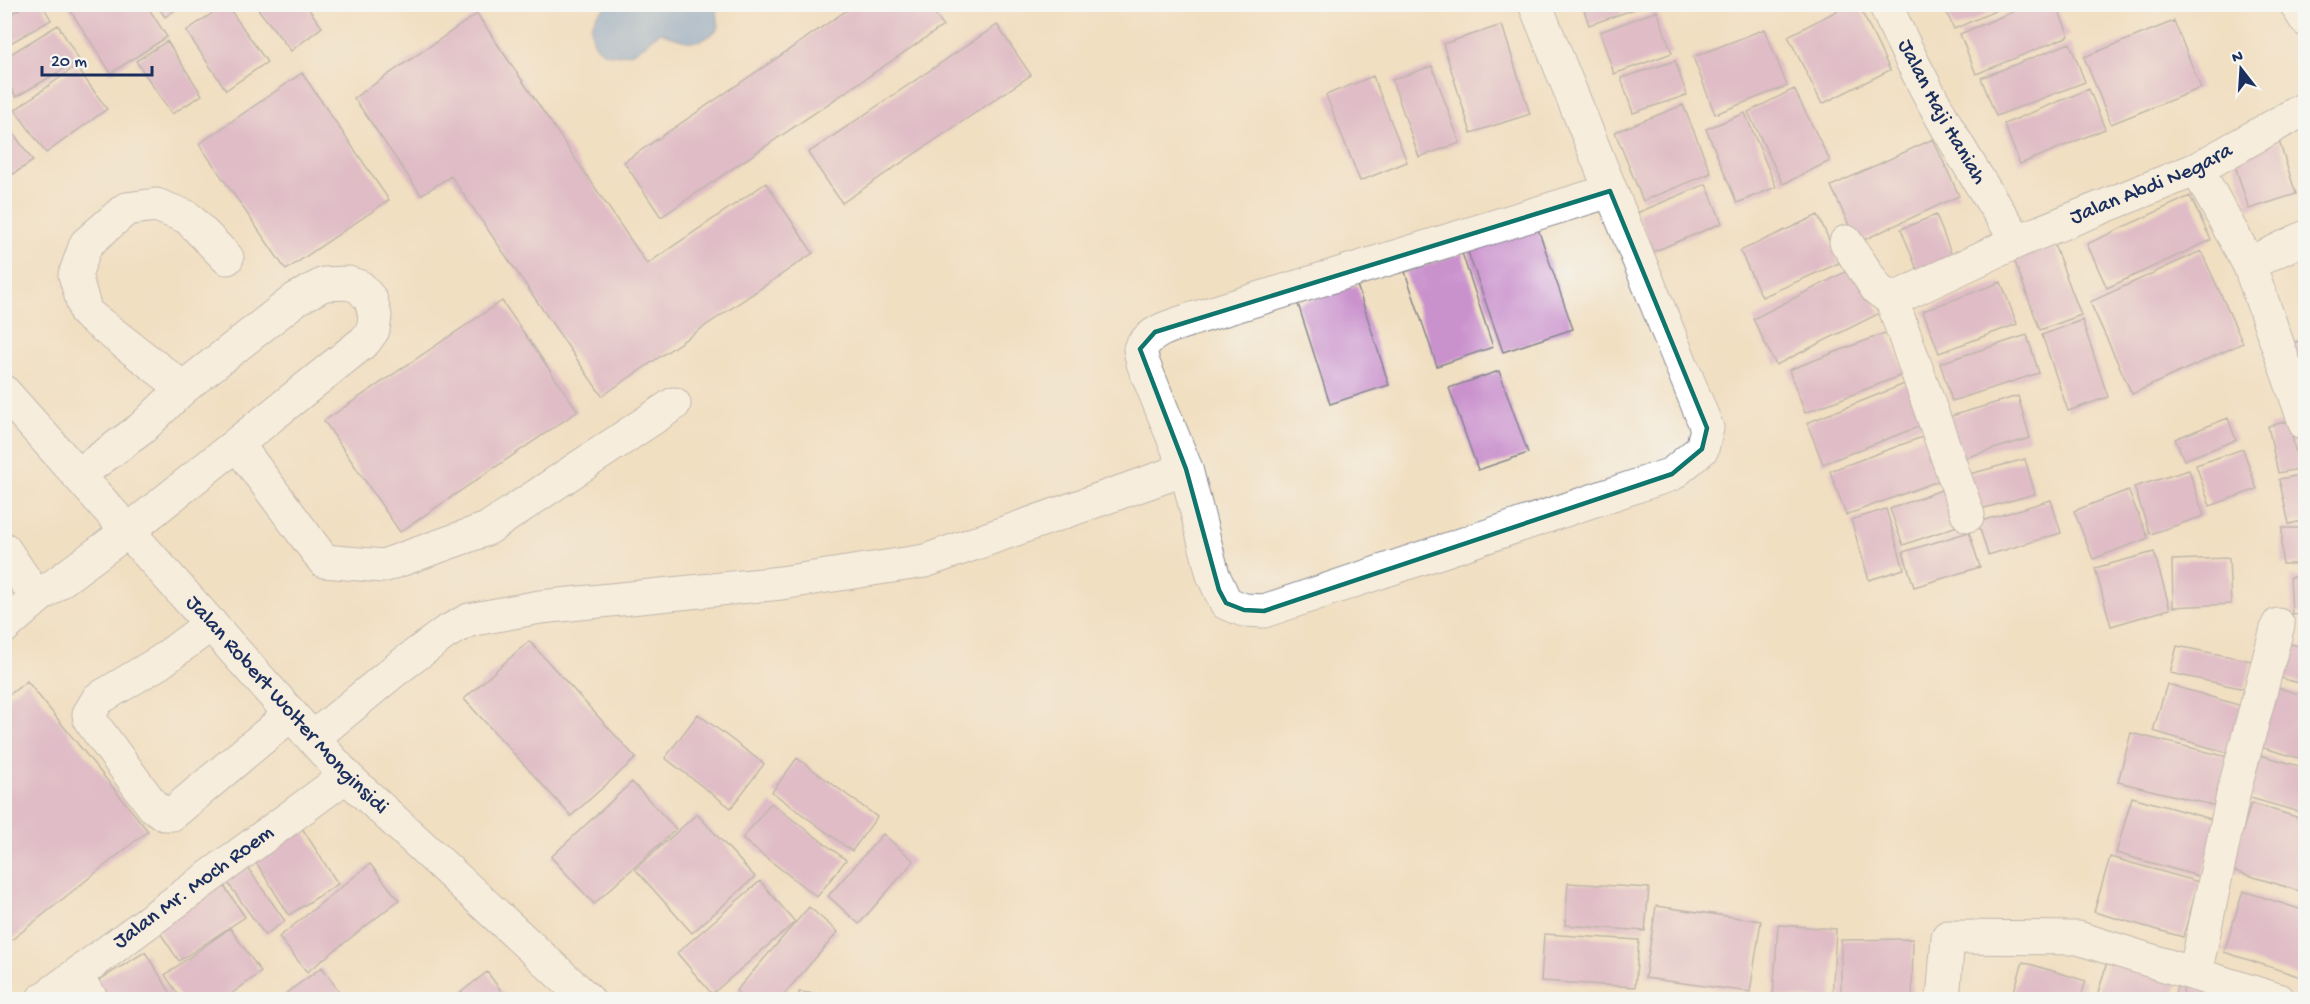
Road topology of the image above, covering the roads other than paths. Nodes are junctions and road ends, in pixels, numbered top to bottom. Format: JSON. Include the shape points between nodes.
{"nodes":[{"id":1,"x":1535,"y":4,"type":"edge"},
{"id":2,"x":1885,"y":4,"type":"edge"},
{"id":3,"x":2296,"y":4,"type":"edge"},
{"id":4,"x":2306,"y":20,"type":"edge"},
{"id":5,"x":2306,"y":108,"type":"edge"},
{"id":6,"x":2198,"y":169,"type":"junction"},
{"id":7,"x":1610,"y":191,"type":"junction"},
{"id":8,"x":2010,"y":230,"type":"junction"},
{"id":9,"x":2306,"y":237,"type":"edge"},
{"id":10,"x":1846,"y":242,"type":"dead end"},
{"id":11,"x":227,"y":258,"type":"dead end"},
{"id":12,"x":2249,"y":264,"type":"junction"},
{"id":13,"x":1892,"y":300,"type":"junction"},
{"id":14,"x":183,"y":388,"type":"junction"},
{"id":15,"x":6,"y":397,"type":"edge"},
{"id":16,"x":674,"y":404,"type":"dead end"},
{"id":17,"x":2306,"y":425,"type":"edge"},
{"id":18,"x":237,"y":444,"type":"junction"},
{"id":19,"x":1186,"y":469,"type":"junction"},
{"id":20,"x":78,"y":475,"type":"junction"},
{"id":21,"x":1968,"y":515,"type":"dead end"},
{"id":22,"x":128,"y":531,"type":"junction"},
{"id":23,"x":4,"y":549,"type":"edge"},
{"id":24,"x":37,"y":598,"type":"junction"},
{"id":25,"x":211,"y":624,"type":"junction"},
{"id":26,"x":2278,"y":625,"type":"dead end"},
{"id":27,"x":4,"y":627,"type":"edge"},
{"id":28,"x":291,"y":714,"type":"junction"},
{"id":29,"x":313,"y":738,"type":"junction"},
{"id":30,"x":346,"y":776,"type":"junction"},
{"id":31,"x":2195,"y":975,"type":"junction"},
{"id":32,"x":84,"y":988,"type":"edge"},
{"id":33,"x":42,"y":999,"type":"edge"},
{"id":34,"x":588,"y":999,"type":"edge"},
{"id":35,"x":1943,"y":999,"type":"edge"},
{"id":36,"x":2278,"y":999,"type":"edge"}],
"edges":[{"from":1,"to":7,"type":"main road"},
{"from":2,"to":8,"type":"main road","name":"Jalan Haji Haniah","via":[[1912,65]]},
{"from":3,"to":4,"type":"main road"},
{"from":5,"to":6,"type":"main road","name":"Jalan Abdi Negara"},
{"from":6,"to":8,"type":"main road","name":"Jalan Abdi Negara"},
{"from":6,"to":12,"type":"main road"},
{"from":7,"to":19,"type":"main road","via":[[1155,332],[1140,349],[1143,363]]},
{"from":7,"to":19,"type":"main road","via":[[1707,428],[1702,449],[1672,474],[1264,611],[1244,610],[1226,603],[1213,574]]},
{"from":8,"to":13,"type":"main road","name":"Jalan Abdi Negara"},
{"from":9,"to":12,"type":"main road"},
{"from":10,"to":13,"type":"main road","via":[[1877,290]]},
{"from":11,"to":14,"type":"main road","via":[[187,217],[156,205],[126,209],[87,244],[75,275],[86,312]]},
{"from":12,"to":17,"type":"main road"},
{"from":13,"to":21,"type":"main road"},
{"from":14,"to":18,"type":"main road","via":[[296,299],[324,284],[360,287],[371,300],[375,316],[373,330],[365,341]]},
{"from":14,"to":20,"type":"main road","via":[[141,429]]},
{"from":15,"to":20,"type":"main road","name":"Jalan Robert Wolter Monginsidi"},
{"from":16,"to":18,"type":"main road","via":[[487,529],[383,566],[324,561]]},
{"from":18,"to":22,"type":"main road"},
{"from":19,"to":29,"type":"main road","via":[[926,561],[780,584],[657,593],[469,620],[394,671]]},
{"from":20,"to":22,"type":"main road","name":"Jalan Robert Wolter Monginsidi"},
{"from":22,"to":24,"type":"main road"},
{"from":22,"to":25,"type":"main road","name":"Jalan Robert Wolter Monginsidi"},
{"from":23,"to":24,"type":"main road"},
{"from":24,"to":27,"type":"main road"},
{"from":25,"to":28,"type":"main road","name":"Jalan Robert Wolter Monginsidi"},
{"from":25,"to":28,"type":"main road","via":[[160,662],[98,699],[89,714],[153,806],[164,814],[172,814]]},
{"from":26,"to":31,"type":"main road","via":[[2235,791]]},
{"from":28,"to":29,"type":"main road","name":"Jalan Robert Wolter Monginsidi"},
{"from":29,"to":30,"type":"main road","name":"Jalan Robert Wolter Monginsidi"},
{"from":30,"to":32,"type":"main road","name":"Jalan Mr. Moch Roem"},
{"from":30,"to":34,"type":"main road","name":"Jalan Robert Wolter Monginsidi"},
{"from":31,"to":35,"type":"main road","via":[[2078,938],[1948,938]]},
{"from":31,"to":36,"type":"main road"},
{"from":32,"to":33,"type":"main road","name":"Jalan Mr. Moch Roem"}]}
